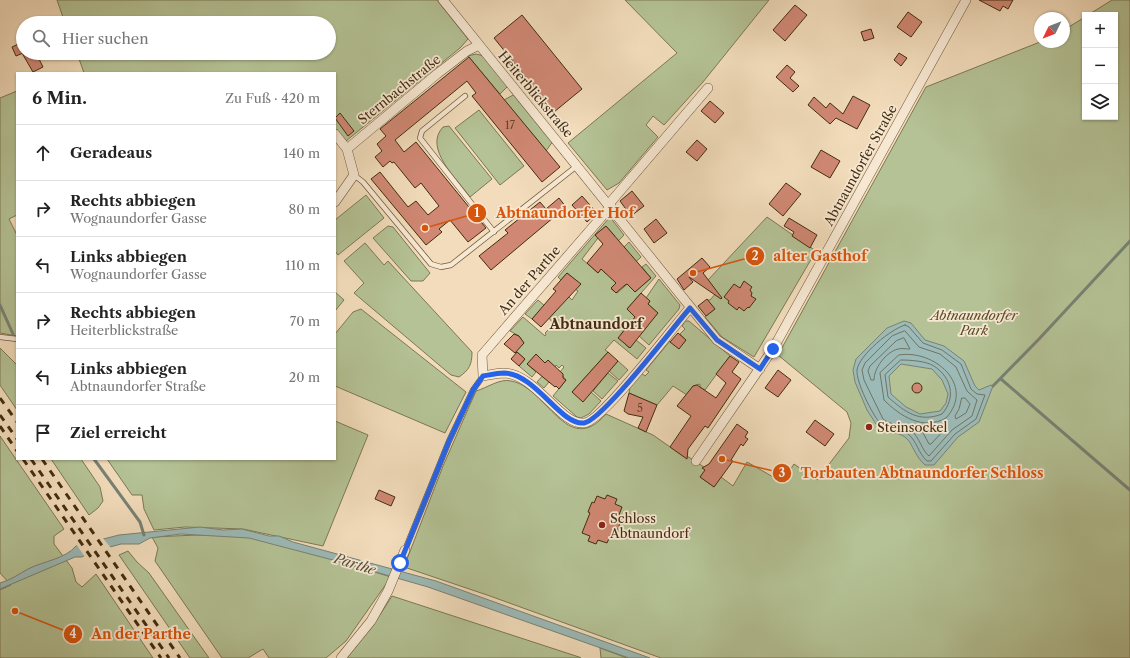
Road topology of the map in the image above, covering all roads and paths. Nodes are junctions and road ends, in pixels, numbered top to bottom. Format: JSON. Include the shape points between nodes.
{"nodes":[{"id":1,"x":444,"y":0,"type":"edge"},
{"id":2,"x":966,"y":0,"type":"edge"},
{"id":3,"x":479,"y":45,"type":"junction"},
{"id":4,"x":708,"y":88,"type":"dead end"},
{"id":5,"x":465,"y":96,"type":"dead end"},
{"id":6,"x":336,"y":135,"type":"edge"},
{"id":7,"x":347,"y":149,"type":"junction"},
{"id":8,"x":578,"y":165,"type":"junction"},
{"id":9,"x":354,"y":174,"type":"junction"},
{"id":10,"x":336,"y":201,"type":"edge"},
{"id":11,"x":610,"y":205,"type":"junction"},
{"id":12,"x":494,"y":232,"type":"junction"},
{"id":13,"x":690,"y":308,"type":"junction"},
{"id":14,"x":0,"y":337,"type":"edge"},
{"id":15,"x":16,"y":339,"type":"edge"},
{"id":16,"x":760,"y":369,"type":"junction"},
{"id":17,"x":483,"y":376,"type":"junction"},
{"id":18,"x":696,"y":461,"type":"dead end"},
{"id":19,"x":405,"y":550,"type":"joint"},
{"id":20,"x":341,"y":658,"type":"edge"}],
"edges":[{"from":1,"to":3,"type":"street","name":"Heiterblickstraße"},
{"from":2,"to":16,"type":"street","name":"Abtnaundorfer Straße"},
{"from":3,"to":7,"type":"street","name":"Sternbachstraße","via":[[467,50]]},
{"from":3,"to":8,"type":"street","name":"Heiterblickstraße"},
{"from":4,"to":11,"type":"street"},
{"from":5,"to":12,"type":"lane","via":[[422,131],[420,138]]},
{"from":6,"to":7,"type":"street"},
{"from":7,"to":9,"type":"street"},
{"from":8,"to":11,"type":"street","name":"Heiterblickstraße"},
{"from":8,"to":12,"type":"lane"},
{"from":9,"to":10,"type":"street"},
{"from":9,"to":12,"type":"lane","via":[[431,264],[442,267],[452,265]]},
{"from":11,"to":13,"type":"street","name":"Heiterblickstraße"},
{"from":11,"to":17,"type":"street","name":"An der Parthe","via":[[482,355]]},
{"from":13,"to":16,"type":"street","name":"Heiterblickstraße","via":[[717,340]]},
{"from":13,"to":17,"type":"street","via":[[610,403],[595,418],[584,423],[571,420],[528,382],[504,373]]},
{"from":14,"to":15,"type":"lane"},
{"from":16,"to":18,"type":"street","name":"Abtnaundorfer Straße"},
{"from":17,"to":19,"type":"lane","via":[[473,390],[449,441]]},
{"from":19,"to":20,"type":"street","via":[[371,622]]}]}
